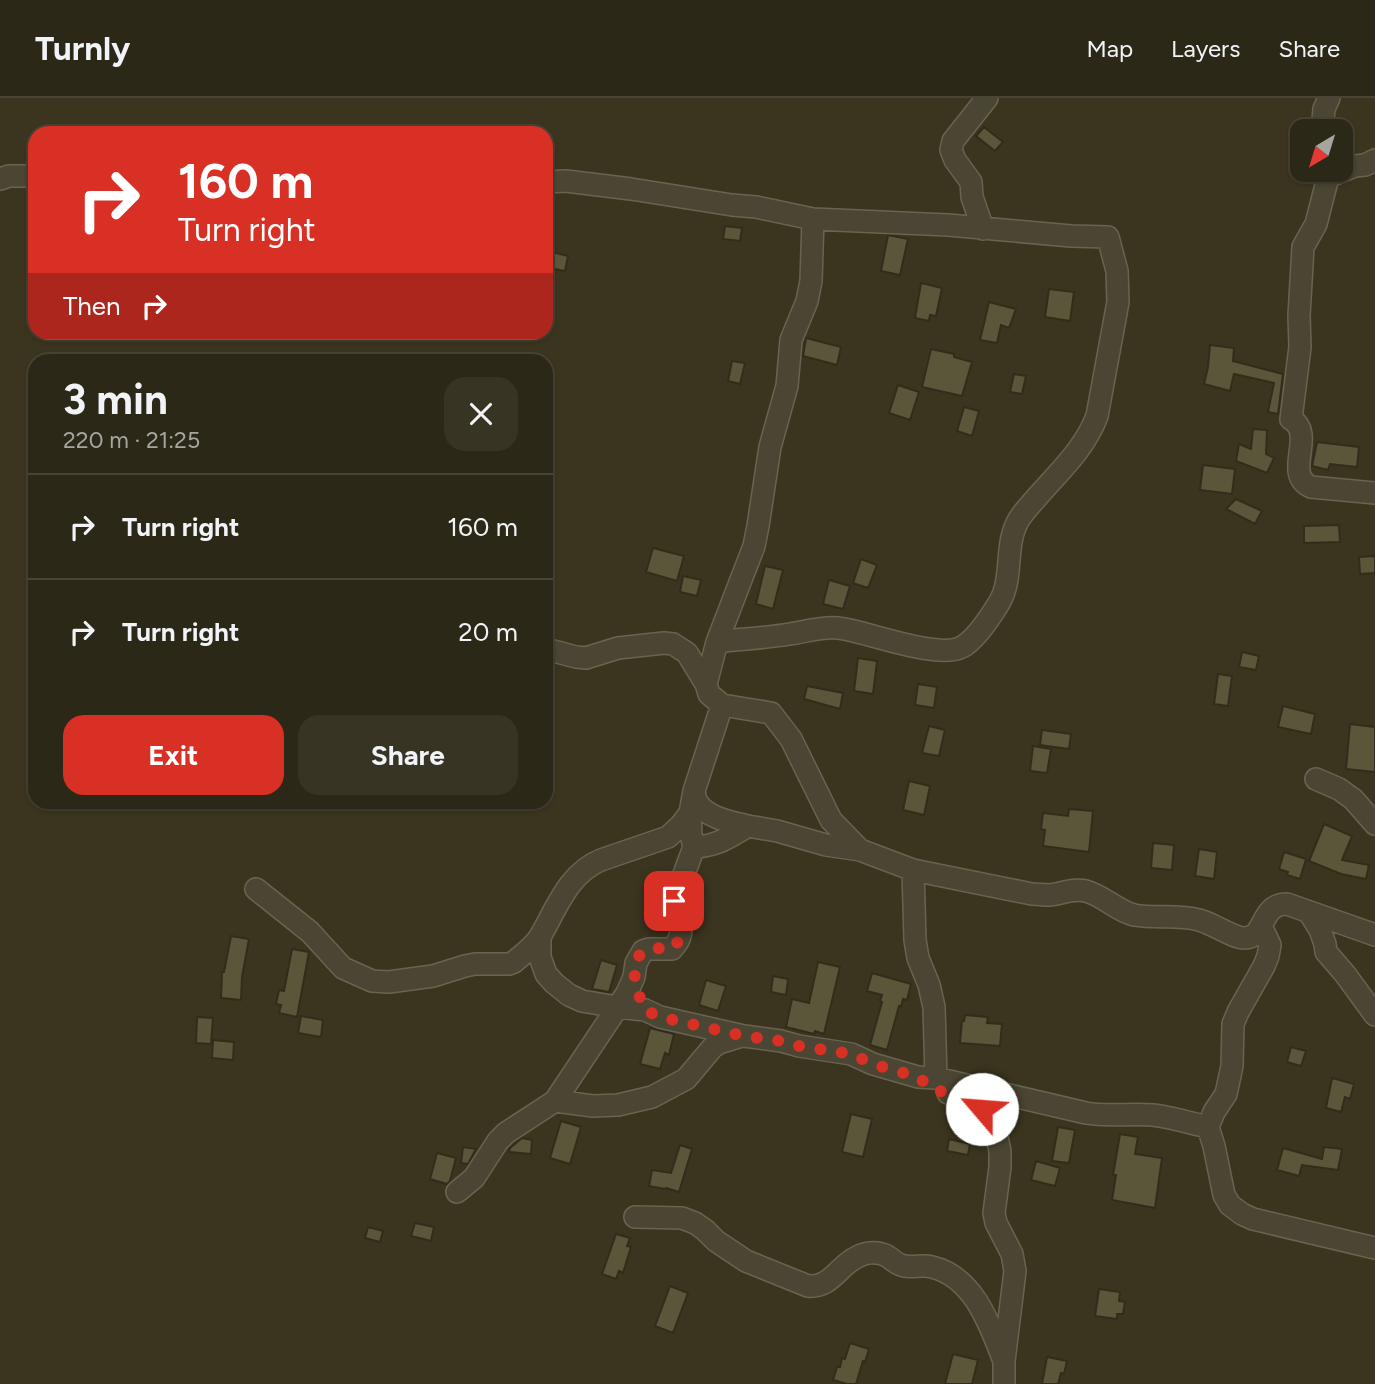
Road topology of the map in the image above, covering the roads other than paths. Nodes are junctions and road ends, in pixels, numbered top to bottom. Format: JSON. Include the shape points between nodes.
{"nodes":[{"id":1,"x":987,"y":98,"type":"edge"},
{"id":2,"x":1329,"y":98,"type":"edge"},
{"id":3,"x":1323,"y":119,"type":"edge"},
{"id":4,"x":1375,"y":160,"type":"edge"},
{"id":5,"x":1353,"y":166,"type":"edge"},
{"id":6,"x":28,"y":176,"type":"edge"},
{"id":7,"x":0,"y":179,"type":"edge"},
{"id":8,"x":553,"y":182,"type":"edge"},
{"id":9,"x":1325,"y":182,"type":"edge"},
{"id":10,"x":972,"y":197,"type":"junction"},
{"id":11,"x":813,"y":219,"type":"junction"},
{"id":12,"x":948,"y":225,"type":"junction"},
{"id":13,"x":983,"y":229,"type":"junction"},
{"id":14,"x":1375,"y":493,"type":"edge"},
{"id":15,"x":716,"y":642,"type":"junction"},
{"id":16,"x":553,"y":651,"type":"edge"},
{"id":17,"x":706,"y":684,"type":"junction"},
{"id":18,"x":722,"y":705,"type":"junction"},
{"id":19,"x":1316,"y":779,"type":"dead end"},
{"id":20,"x":694,"y":791,"type":"junction"},
{"id":21,"x":690,"y":813,"type":"junction"},
{"id":22,"x":1375,"y":824,"type":"edge"},
{"id":23,"x":748,"y":826,"type":"junction"},
{"id":24,"x":694,"y":847,"type":"junction"},
{"id":25,"x":860,"y":850,"type":"junction"},
{"id":26,"x":913,"y":870,"type":"junction"},
{"id":27,"x":256,"y":888,"type":"dead end"},
{"id":28,"x":1309,"y":912,"type":"junction"},
{"id":29,"x":1261,"y":926,"type":"junction"},
{"id":30,"x":1375,"y":935,"type":"edge"},
{"id":31,"x":540,"y":937,"type":"junction"},
{"id":32,"x":634,"y":977,"type":"junction"},
{"id":33,"x":617,"y":1007,"type":"junction"},
{"id":34,"x":645,"y":1010,"type":"junction"},
{"id":35,"x":1375,"y":1015,"type":"edge"},
{"id":36,"x":744,"y":1036,"type":"junction"},
{"id":37,"x":927,"y":1077,"type":"junction"},
{"id":38,"x":555,"y":1101,"type":"junction"},
{"id":39,"x":1208,"y":1127,"type":"junction"},
{"id":40,"x":457,"y":1192,"type":"dead end"},
{"id":41,"x":635,"y":1217,"type":"dead end"},
{"id":42,"x":1375,"y":1248,"type":"edge"},
{"id":43,"x":1004,"y":1361,"type":"junction"},
{"id":44,"x":1004,"y":1384,"type":"edge"}],
"edges":[{"from":1,"to":10,"type":"street","via":[[951,150],[971,182]]},
{"from":2,"to":3,"type":"street"},
{"from":4,"to":5,"type":"street"},
{"from":6,"to":7,"type":"street"},
{"from":8,"to":11,"type":"street","via":[[631,189]]},
{"from":9,"to":14,"type":"street","via":[[1316,224],[1303,247],[1300,347],[1291,419],[1302,431],[1298,473],[1311,487]]},
{"from":10,"to":12,"type":"street"},
{"from":10,"to":13,"type":"street"},
{"from":11,"to":12,"type":"street"},
{"from":11,"to":15,"type":"street","via":[[811,281],[791,340],[787,386],[770,447],[754,546]]},
{"from":12,"to":13,"type":"street"},
{"from":13,"to":15,"type":"street","via":[[1108,237],[1117,271],[1118,302],[1097,416],[1083,445],[1025,511],[1012,533],[1007,583],[1000,601],[971,640],[953,651],[836,628]]},
{"from":15,"to":17,"type":"street"},
{"from":16,"to":17,"type":"street","via":[[586,658],[618,648],[673,644],[687,653]]},
{"from":17,"to":18,"type":"street","via":[[709,694]]},
{"from":18,"to":20,"type":"street"},
{"from":18,"to":25,"type":"street","via":[[763,710],[778,720],[831,820]]},
{"from":19,"to":22,"type":"street","via":[[1353,799]]},
{"from":20,"to":21,"type":"street"},
{"from":20,"to":23,"type":"street","via":[[698,804],[708,812]]},
{"from":21,"to":24,"type":"street"},
{"from":21,"to":31,"type":"street","via":[[668,837],[590,864],[555,906]]},
{"from":23,"to":24,"type":"street","via":[[715,845]]},
{"from":23,"to":25,"type":"street"},
{"from":24,"to":32,"type":"street","via":[[674,901],[682,929],[678,942],[672,949],[642,951]]},
{"from":25,"to":26,"type":"street"},
{"from":26,"to":29,"type":"street","via":[[1032,894],[1084,891],[1133,915],[1198,919],[1237,937],[1254,935]]},
{"from":26,"to":37,"type":"street","via":[[915,940],[934,1007]]},
{"from":27,"to":31,"type":"street","via":[[310,932],[343,968],[380,983],[439,975],[475,964],[509,964]]},
{"from":28,"to":29,"type":"street","via":[[1279,904],[1270,909]]},
{"from":28,"to":30,"type":"street"},
{"from":28,"to":35,"type":"street","via":[[1326,952]]},
{"from":29,"to":39,"type":"street","via":[[1270,945],[1268,956],[1233,1024],[1226,1094]]},
{"from":31,"to":33,"type":"street","via":[[542,965],[554,983],[582,1001]]},
{"from":32,"to":33,"type":"street"},
{"from":32,"to":34,"type":"street"},
{"from":33,"to":34,"type":"street"},
{"from":33,"to":38,"type":"street"},
{"from":34,"to":36,"type":"street"},
{"from":36,"to":37,"type":"street","via":[[851,1054]]},
{"from":36,"to":38,"type":"street","via":[[719,1043],[686,1079],[652,1097],[618,1105]]},
{"from":37,"to":39,"type":"street","via":[[1096,1115],[1157,1115]]},
{"from":37,"to":43,"type":"street","via":[[934,1090],[970,1099],[987,1115],[997,1137],[1001,1159],[994,1213],[1015,1271]]},
{"from":38,"to":40,"type":"street","via":[[506,1133],[474,1178]]},
{"from":39,"to":42,"type":"street","via":[[1224,1195],[1242,1214]]},
{"from":41,"to":43,"type":"street","via":[[682,1218],[695,1223],[746,1261],[808,1286],[825,1283],[855,1257],[869,1252],[887,1256],[898,1265],[929,1265],[942,1270],[972,1295]]},
{"from":43,"to":44,"type":"street"}]}
